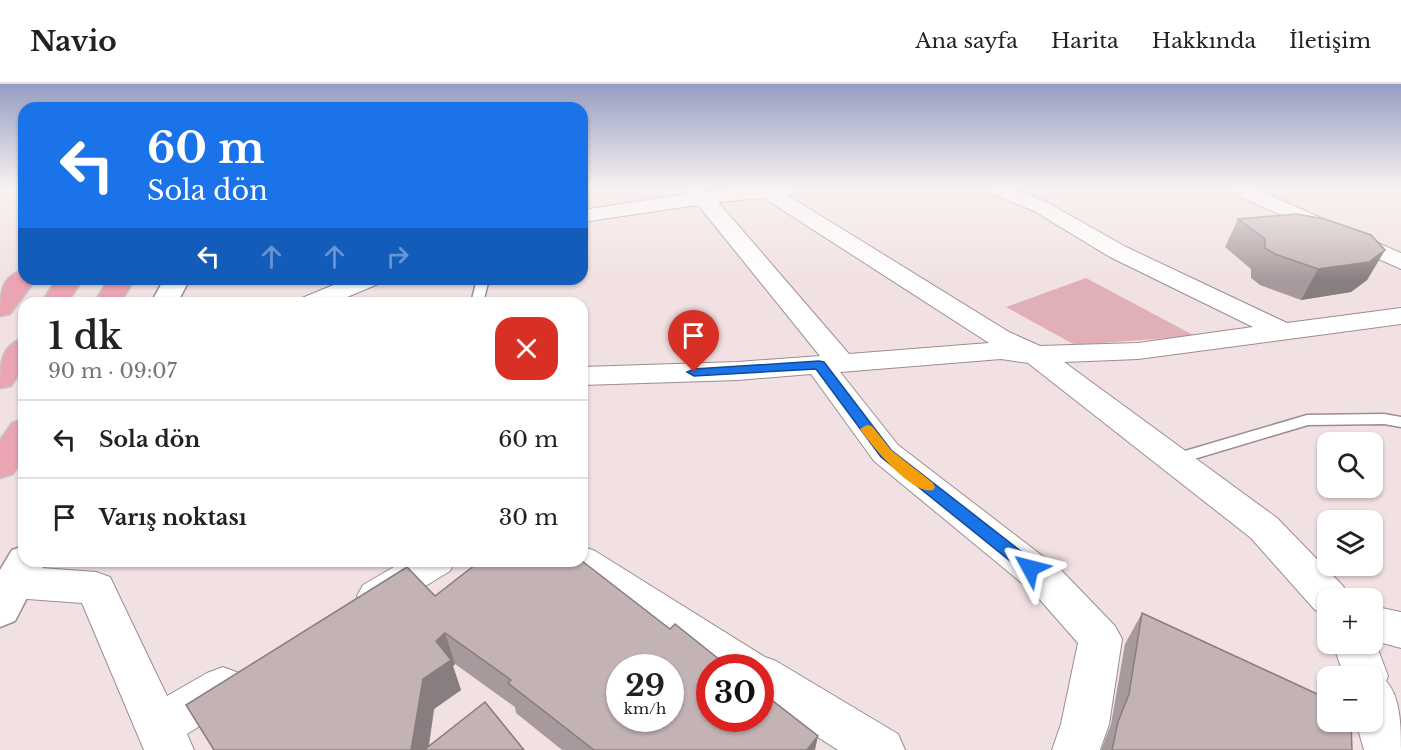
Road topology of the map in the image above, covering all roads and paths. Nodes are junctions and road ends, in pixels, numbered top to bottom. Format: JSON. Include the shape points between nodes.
{"nodes":[{"id":1,"x":717,"y":219,"type":"edge"},
{"id":2,"x":821,"y":219,"type":"edge"},
{"id":3,"x":1062,"y":219,"type":"edge"},
{"id":4,"x":1305,"y":219,"type":"edge"},
{"id":5,"x":1401,"y":243,"type":"edge"},
{"id":6,"x":1368,"y":248,"type":"junction"},
{"id":7,"x":1401,"y":262,"type":"edge"},
{"id":8,"x":18,"y":285,"type":"edge"},
{"id":9,"x":354,"y":285,"type":"edge"},
{"id":10,"x":326,"y":297,"type":"edge"},
{"id":11,"x":0,"y":308,"type":"edge"},
{"id":12,"x":1401,"y":316,"type":"edge"},
{"id":13,"x":1284,"y":332,"type":"junction"},
{"id":14,"x":18,"y":355,"type":"edge"},
{"id":15,"x":1036,"y":355,"type":"junction"},
{"id":16,"x":830,"y":364,"type":"junction"},
{"id":17,"x":588,"y":376,"type":"edge"},
{"id":18,"x":0,"y":379,"type":"edge"},
{"id":19,"x":1401,"y":422,"type":"edge"},
{"id":20,"x":18,"y":439,"type":"edge"},
{"id":21,"x":1174,"y":460,"type":"junction"},
{"id":22,"x":0,"y":466,"type":"edge"},
{"id":23,"x":588,"y":565,"type":"edge"},
{"id":24,"x":426,"y":567,"type":"edge"},
{"id":25,"x":13,"y":584,"type":"edge"},
{"id":26,"x":1320,"y":588,"type":"edge"},
{"id":27,"x":346,"y":614,"type":"edge"},
{"id":28,"x":1383,"y":626,"type":"edge"},
{"id":29,"x":1401,"y":630,"type":"edge"},
{"id":30,"x":726,"y":654,"type":"edge"},
{"id":31,"x":256,"y":668,"type":"edge"},
{"id":32,"x":774,"y":684,"type":"edge"},
{"id":33,"x":1383,"y":732,"type":"edge"},
{"id":34,"x":164,"y":738,"type":"edge"},
{"id":35,"x":881,"y":750,"type":"edge"},
{"id":36,"x":1076,"y":750,"type":"edge"},
{"id":37,"x":1388,"y":750,"type":"edge"}],
"edges":[{"from":1,"to":16,"type":"street"},
{"from":2,"to":15,"type":"street","via":[[999,338]]},
{"from":3,"to":13,"type":"street","via":[[1118,252]]},
{"from":4,"to":6,"type":"street"},
{"from":5,"to":6,"type":"street"},
{"from":6,"to":7,"type":"street"},
{"from":8,"to":11,"type":"highway"},
{"from":9,"to":10,"type":"street"},
{"from":12,"to":13,"type":"street"},
{"from":13,"to":15,"type":"street","via":[[1138,351]]},
{"from":14,"to":18,"type":"highway"},
{"from":15,"to":16,"type":"street","via":[[1001,351]]},
{"from":15,"to":21,"type":"street"},
{"from":16,"to":17,"type":"street"},
{"from":16,"to":36,"type":"street","via":[[886,453],[1048,582],[1100,639],[1085,724]]},
{"from":19,"to":21,"type":"lane","via":[[1307,420]]},
{"from":20,"to":22,"type":"highway"},
{"from":21,"to":26,"type":"street","via":[[1264,528]]},
{"from":23,"to":30,"type":"street"},
{"from":24,"to":27,"type":"street"},
{"from":25,"to":34,"type":"street","via":[[96,588]]},
{"from":28,"to":29,"type":"street"},
{"from":31,"to":34,"type":"street"},
{"from":32,"to":35,"type":"street"},
{"from":33,"to":37,"type":"street"}]}
